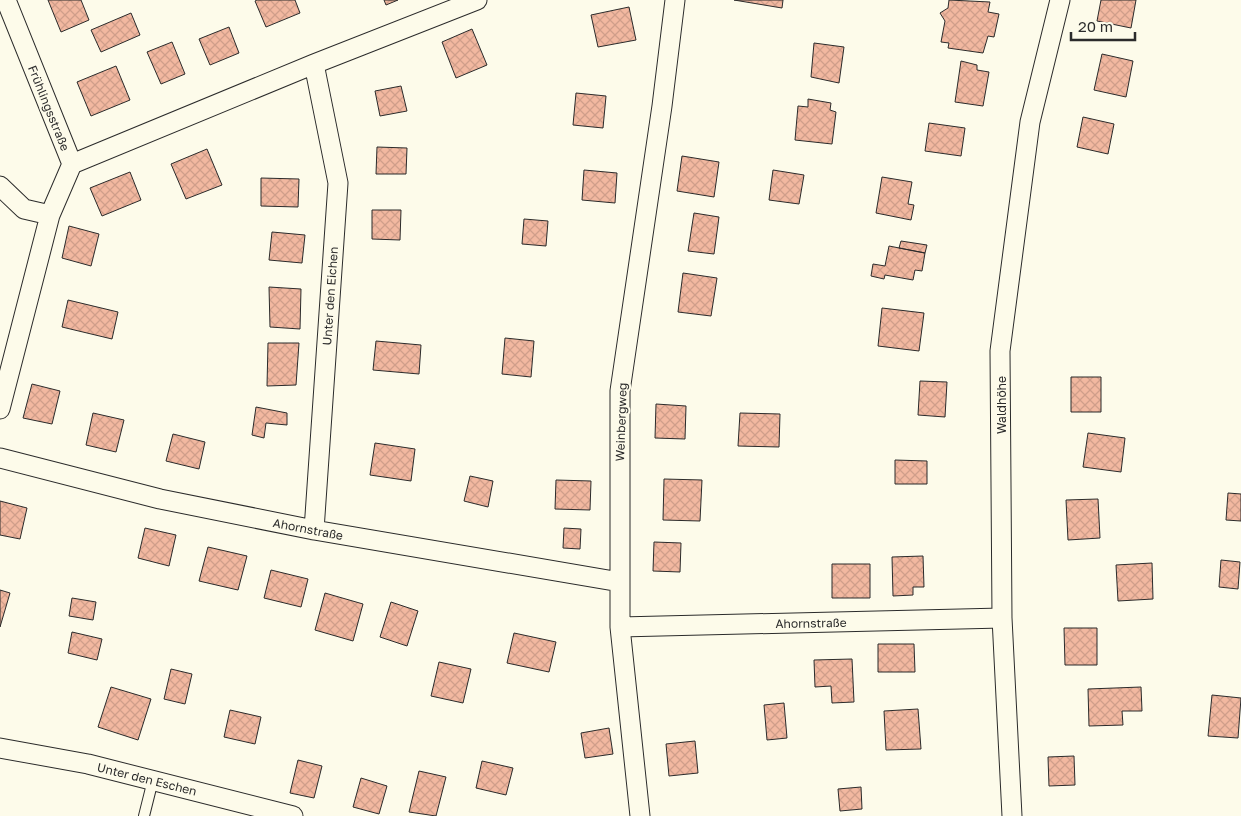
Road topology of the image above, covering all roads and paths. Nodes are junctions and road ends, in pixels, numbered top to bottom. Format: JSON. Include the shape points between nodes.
{"nodes":[{"id":1,"x":6,"y":0,"type":"edge"},
{"id":2,"x":477,"y":0,"type":"edge"},
{"id":3,"x":675,"y":0,"type":"edge"},
{"id":4,"x":1060,"y":0,"type":"edge"},
{"id":5,"x":314,"y":64,"type":"junction"},
{"id":6,"x":72,"y":164,"type":"junction"},
{"id":7,"x":0,"y":186,"type":"edge"},
{"id":8,"x":50,"y":215,"type":"junction"},
{"id":9,"x":0,"y":410,"type":"edge"},
{"id":10,"x":0,"y":458,"type":"edge"},
{"id":11,"x":314,"y":530,"type":"junction"},
{"id":12,"x":620,"y":582,"type":"junction"},
{"id":13,"x":1002,"y":618,"type":"junction"},
{"id":14,"x":620,"y":627,"type":"junction"},
{"id":15,"x":0,"y":748,"type":"edge"},
{"id":16,"x":153,"y":780,"type":"junction"},
{"id":17,"x":144,"y":816,"type":"edge"},
{"id":18,"x":293,"y":816,"type":"edge"},
{"id":19,"x":640,"y":816,"type":"edge"},
{"id":20,"x":1012,"y":816,"type":"edge"}],
"edges":[{"from":1,"to":6,"type":"street","name":"Frühlingsstraße"},
{"from":2,"to":5,"type":"street"},
{"from":3,"to":12,"type":"street","name":"Weinbergweg","via":[[620,391]]},
{"from":4,"to":13,"type":"street","name":"Waldhöhe","via":[[1030,122],[1000,351]]},
{"from":5,"to":6,"type":"street"},
{"from":5,"to":11,"type":"street","name":"Unter den Eichen","via":[[338,183]]},
{"from":6,"to":8,"type":"street","name":"Frühlingsstraße"},
{"from":7,"to":8,"type":"street","via":[[24,209]]},
{"from":8,"to":9,"type":"street","name":"Frühlingsstraße"},
{"from":10,"to":11,"type":"street","name":"Ahornstraße","via":[[160,499]]},
{"from":11,"to":12,"type":"street","name":"Ahornstraße"},
{"from":12,"to":14,"type":"street","name":"Weinbergweg"},
{"from":13,"to":14,"type":"street","name":"Ahornstraße"},
{"from":13,"to":20,"type":"street","name":"Waldhöhe"},
{"from":14,"to":19,"type":"street","name":"Weinbergweg"},
{"from":15,"to":16,"type":"street","name":"Unter den Eschen"},
{"from":16,"to":17,"type":"lane"},
{"from":16,"to":18,"type":"street","name":"Unter den Eschen"}]}
